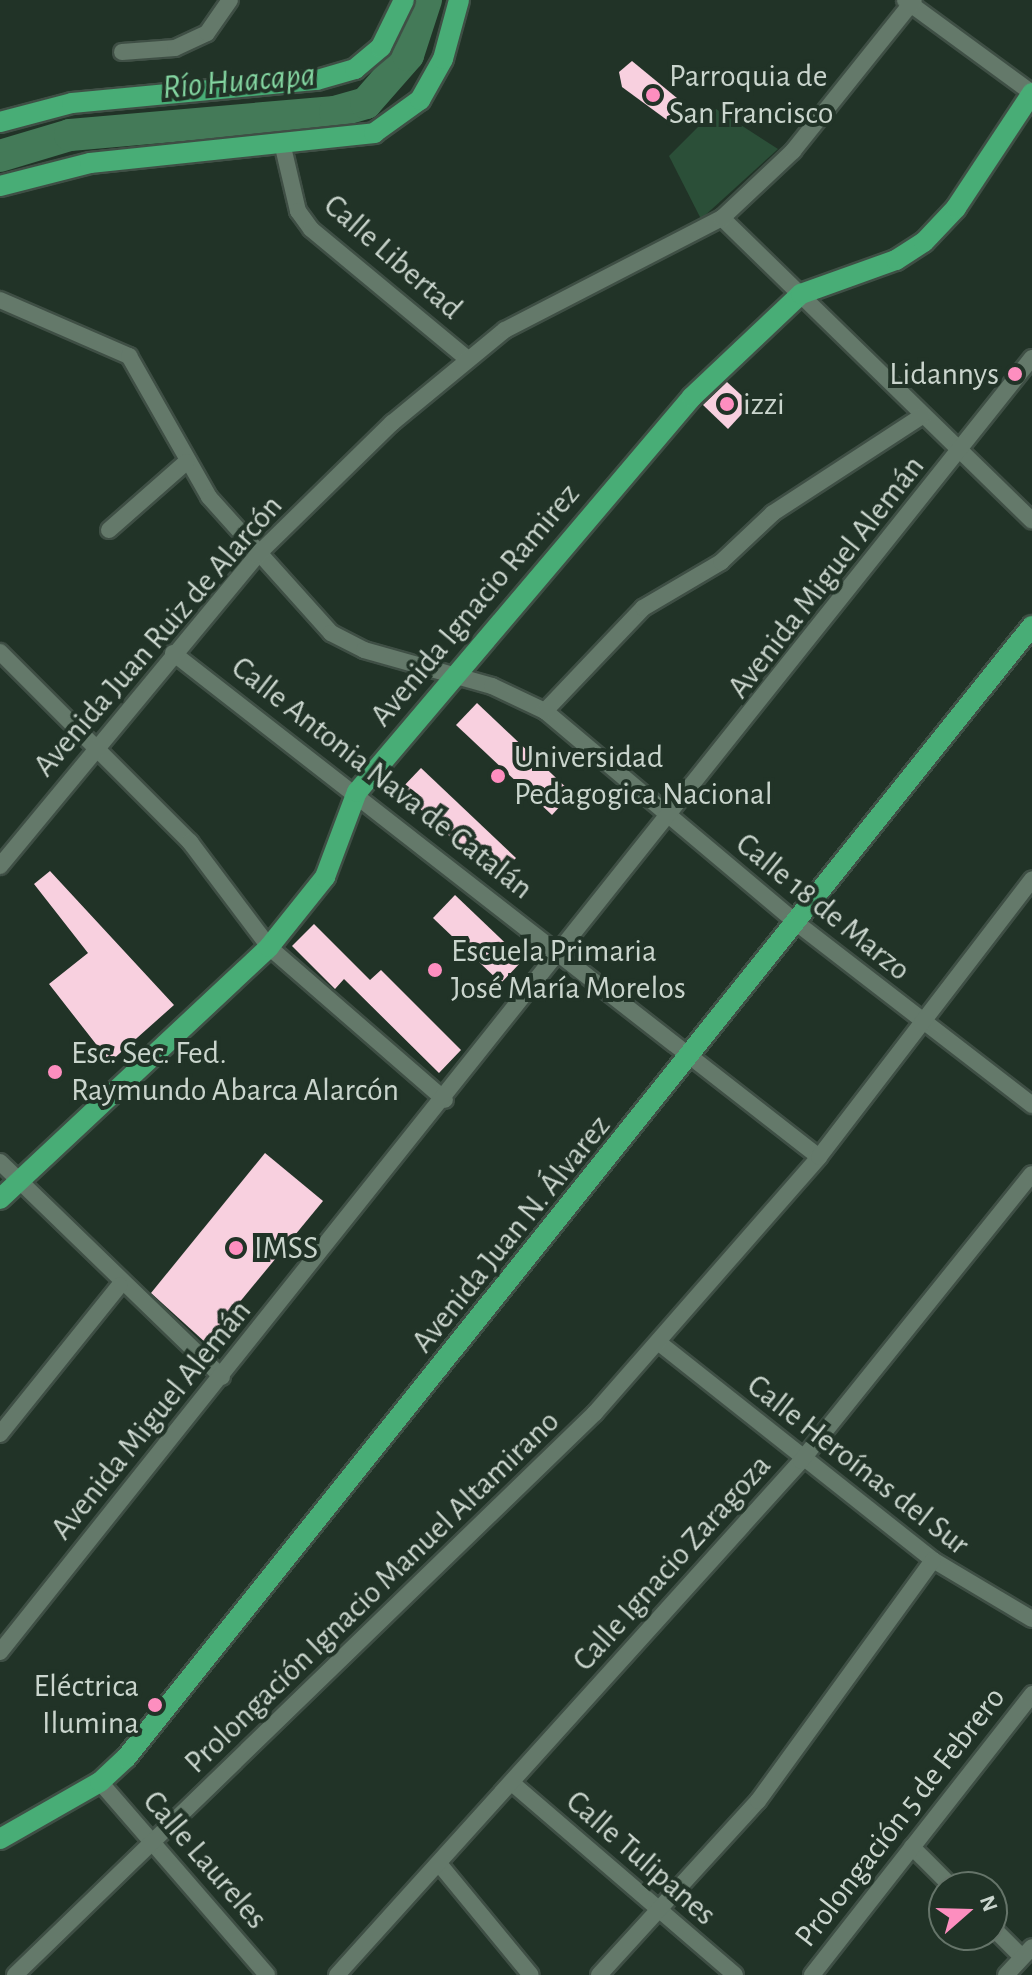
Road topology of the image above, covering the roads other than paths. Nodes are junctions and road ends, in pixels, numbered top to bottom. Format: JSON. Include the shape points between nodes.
{"nodes":[{"id":1,"x":230,"y":0,"type":"edge"},
{"id":2,"x":404,"y":0,"type":"edge"},
{"id":3,"x":459,"y":0,"type":"edge"},
{"id":4,"x":910,"y":1,"type":"edge"},
{"id":5,"x":122,"y":52,"type":"dead end"},
{"id":6,"x":1032,"y":93,"type":"edge"},
{"id":7,"x":0,"y":122,"type":"edge"},
{"id":8,"x":283,"y":147,"type":"junction"},
{"id":9,"x":0,"y":186,"type":"edge"},
{"id":10,"x":722,"y":218,"type":"junction"},
{"id":11,"x":801,"y":294,"type":"junction"},
{"id":12,"x":0,"y":300,"type":"edge"},
{"id":13,"x":464,"y":356,"type":"junction"},
{"id":14,"x":1032,"y":358,"type":"edge"},
{"id":15,"x":922,"y":416,"type":"junction"},
{"id":16,"x":958,"y":453,"type":"junction"},
{"id":17,"x":186,"y":462,"type":"junction"},
{"id":18,"x":1032,"y":521,"type":"edge"},
{"id":19,"x":109,"y":530,"type":"dead end"},
{"id":20,"x":257,"y":555,"type":"junction"},
{"id":21,"x":1032,"y":626,"type":"edge"},
{"id":22,"x":0,"y":652,"type":"edge"},
{"id":23,"x":173,"y":653,"type":"junction"},
{"id":24,"x":455,"y":677,"type":"junction"},
{"id":25,"x":545,"y":711,"type":"junction"},
{"id":26,"x":93,"y":750,"type":"junction"},
{"id":27,"x":357,"y":792,"type":"junction"},
{"id":28,"x":670,"y":820,"type":"junction"},
{"id":29,"x":0,"y":866,"type":"edge"},
{"id":30,"x":1032,"y":879,"type":"edge"},
{"id":31,"x":798,"y":924,"type":"junction"},
{"id":32,"x":269,"y":947,"type":"junction"},
{"id":33,"x":562,"y":953,"type":"junction"},
{"id":34,"x":924,"y":1023,"type":"junction"},
{"id":35,"x":693,"y":1055,"type":"junction"},
{"id":36,"x":445,"y":1100,"type":"junction"},
{"id":37,"x":1032,"y":1105,"type":"edge"},
{"id":38,"x":819,"y":1157,"type":"junction"},
{"id":39,"x":0,"y":1162,"type":"edge"},
{"id":40,"x":1032,"y":1174,"type":"edge"},
{"id":41,"x":16,"y":1184,"type":"junction"},
{"id":42,"x":0,"y":1199,"type":"edge"},
{"id":43,"x":120,"y":1285,"type":"junction"},
{"id":44,"x":658,"y":1342,"type":"junction"},
{"id":45,"x":222,"y":1377,"type":"junction"},
{"id":46,"x":0,"y":1434,"type":"edge"},
{"id":47,"x":801,"y":1461,"type":"junction"},
{"id":48,"x":933,"y":1560,"type":"junction"},
{"id":49,"x":1032,"y":1619,"type":"edge"},
{"id":50,"x":0,"y":1652,"type":"edge"},
{"id":51,"x":1032,"y":1694,"type":"edge"},
{"id":52,"x":100,"y":1782,"type":"junction"},
{"id":53,"x":512,"y":1783,"type":"junction"},
{"id":54,"x":0,"y":1839,"type":"edge"},
{"id":55,"x":155,"y":1843,"type":"junction"},
{"id":56,"x":912,"y":1847,"type":"junction"},
{"id":57,"x":441,"y":1866,"type":"junction"},
{"id":58,"x":936,"y":1871,"type":"edge"},
{"id":59,"x":657,"y":1911,"type":"junction"},
{"id":60,"x":1008,"y":1938,"type":"edge"},
{"id":61,"x":1027,"y":1952,"type":"edge"},
{"id":62,"x":15,"y":1975,"type":"edge"},
{"id":63,"x":267,"y":1975,"type":"edge"},
{"id":64,"x":337,"y":1975,"type":"edge"},
{"id":65,"x":531,"y":1975,"type":"edge"},
{"id":66,"x":599,"y":1975,"type":"edge"},
{"id":67,"x":735,"y":1975,"type":"edge"},
{"id":68,"x":812,"y":1975,"type":"edge"},
{"id":69,"x":1006,"y":1975,"type":"edge"}],
"edges":[{"from":1,"to":5,"type":"street","via":[[207,33],[175,48]]},
{"from":2,"to":7,"type":"main road","via":[[381,47],[355,69],[317,80],[72,103]]},
{"from":3,"to":8,"type":"main road","via":[[443,59],[420,100],[401,116],[374,133]]},
{"from":4,"to":6,"type":"street"},
{"from":4,"to":10,"type":"street","name":"Avenida Juan Ruiz de Alarcón","via":[[793,151]]},
{"from":6,"to":11,"type":"main road","name":"Avenida Ignacio Ramirez","via":[[956,208],[924,242],[896,260]]},
{"from":8,"to":9,"type":"main road","via":[[147,155]]},
{"from":8,"to":13,"type":"street","name":"Calle Libertad","via":[[298,211],[311,229]]},
{"from":10,"to":11,"type":"street"},
{"from":10,"to":13,"type":"street","name":"Avenida Juan Ruiz de Alarcón"},
{"from":11,"to":15,"type":"street"},
{"from":11,"to":24,"type":"main road","name":"Avenida Ignacio Ramirez","via":[[692,397]]},
{"from":12,"to":17,"type":"street","name":"Calle 18 de Marzo","via":[[129,356],[146,375]]},
{"from":13,"to":20,"type":"street","name":"Avenida Juan Ruiz de Alarcón"},
{"from":14,"to":16,"type":"street","name":"Avenida Miguel Alemán"},
{"from":15,"to":16,"type":"street"},
{"from":15,"to":25,"type":"street","via":[[773,513],[721,562],[643,608]]},
{"from":16,"to":18,"type":"street"},
{"from":16,"to":28,"type":"street","name":"Avenida Miguel Alemán"},
{"from":17,"to":19,"type":"street"},
{"from":17,"to":20,"type":"street","name":"Calle 18 de Marzo"},
{"from":20,"to":23,"type":"street","name":"Avenida Juan Ruiz de Alarcón"},
{"from":20,"to":24,"type":"street","name":"Calle 18 de Marzo","via":[[331,633]]},
{"from":21,"to":31,"type":"main road","name":"Avenida Juan N. Álvarez"},
{"from":22,"to":26,"type":"street"},
{"from":23,"to":26,"type":"street","name":"Avenida Juan Ruiz de Alarcón"},
{"from":23,"to":27,"type":"street","name":"Calle Antonia Nava de Catalán"},
{"from":24,"to":25,"type":"street","name":"Calle 18 de Marzo"},
{"from":24,"to":27,"type":"main road","name":"Avenida Ignacio Ramirez"},
{"from":25,"to":28,"type":"street","name":"Calle 18 de Marzo"},
{"from":26,"to":29,"type":"street","name":"Avenida Juan Ruiz de Alarcón"},
{"from":26,"to":32,"type":"street","via":[[190,842]]},
{"from":27,"to":32,"type":"main road","name":"Avenida Ignacio Ramirez","via":[[325,877]]},
{"from":27,"to":33,"type":"street","name":"Calle Antonia Nava de Catalán"},
{"from":28,"to":31,"type":"street","name":"Calle 18 de Marzo"},
{"from":28,"to":33,"type":"street","name":"Avenida Miguel Alemán"},
{"from":30,"to":34,"type":"street","name":"Prolongación Ignacio Manuel Altamirano"},
{"from":31,"to":34,"type":"street","name":"Calle 18 de Marzo"},
{"from":31,"to":35,"type":"main road","name":"Avenida Juan N. Álvarez"},
{"from":32,"to":36,"type":"street"},
{"from":32,"to":41,"type":"main road","name":"Avenida Ignacio Ramirez"},
{"from":33,"to":35,"type":"street","name":"Calle Antonia Nava de Catalán"},
{"from":33,"to":36,"type":"street","name":"Avenida Miguel Alemán"},
{"from":34,"to":37,"type":"street","name":"Calle 18 de Marzo"},
{"from":34,"to":38,"type":"street","name":"Prolongación Ignacio Manuel Altamirano"},
{"from":35,"to":38,"type":"street","name":"Calle Antonia Nava de Catalán"},
{"from":35,"to":52,"type":"main road","name":"Avenida Juan N. Álvarez"},
{"from":36,"to":45,"type":"street","name":"Avenida Miguel Alemán"},
{"from":38,"to":44,"type":"street","name":"Prolongación Ignacio Manuel Altamirano"},
{"from":39,"to":41,"type":"street"},
{"from":40,"to":47,"type":"street","name":"Calle Ignacio Zaragoza"},
{"from":41,"to":42,"type":"main road","name":"Avenida Ignacio Ramirez"},
{"from":41,"to":43,"type":"street"},
{"from":43,"to":45,"type":"street"},
{"from":43,"to":46,"type":"street"},
{"from":44,"to":47,"type":"street","name":"Calle Heroínas del Sur"},
{"from":44,"to":55,"type":"street","name":"Prolongación Ignacio Manuel Altamirano","via":[[595,1413]]},
{"from":45,"to":50,"type":"street","name":"Avenida Miguel Alemán"},
{"from":47,"to":48,"type":"street","name":"Calle Heroínas del Sur"},
{"from":47,"to":53,"type":"street","name":"Calle Ignacio Zaragoza"},
{"from":48,"to":49,"type":"street","name":"Calle Heroínas del Sur"},
{"from":48,"to":59,"type":"street","via":[[834,1705]]},
{"from":51,"to":56,"type":"street","name":"Prolongación 5 de Febrero"},
{"from":52,"to":54,"type":"main road","name":"Avenida Juan N. Álvarez"},
{"from":52,"to":55,"type":"street","name":"Calle Laureles"},
{"from":53,"to":57,"type":"street","name":"Calle Ignacio Zaragoza"},
{"from":53,"to":59,"type":"street","name":"Calle Tulipanes"},
{"from":55,"to":62,"type":"street","name":"Prolongación Ignacio Manuel Altamirano"},
{"from":55,"to":63,"type":"street","name":"Calle Laureles"},
{"from":56,"to":58,"type":"street"},
{"from":56,"to":68,"type":"street","name":"Prolongación 5 de Febrero"},
{"from":57,"to":64,"type":"street","name":"Calle Ignacio Zaragoza"},
{"from":57,"to":65,"type":"street"},
{"from":59,"to":66,"type":"street"},
{"from":59,"to":67,"type":"street","name":"Calle Tulipanes"},
{"from":60,"to":61,"type":"street"},
{"from":61,"to":69,"type":"street"}]}
